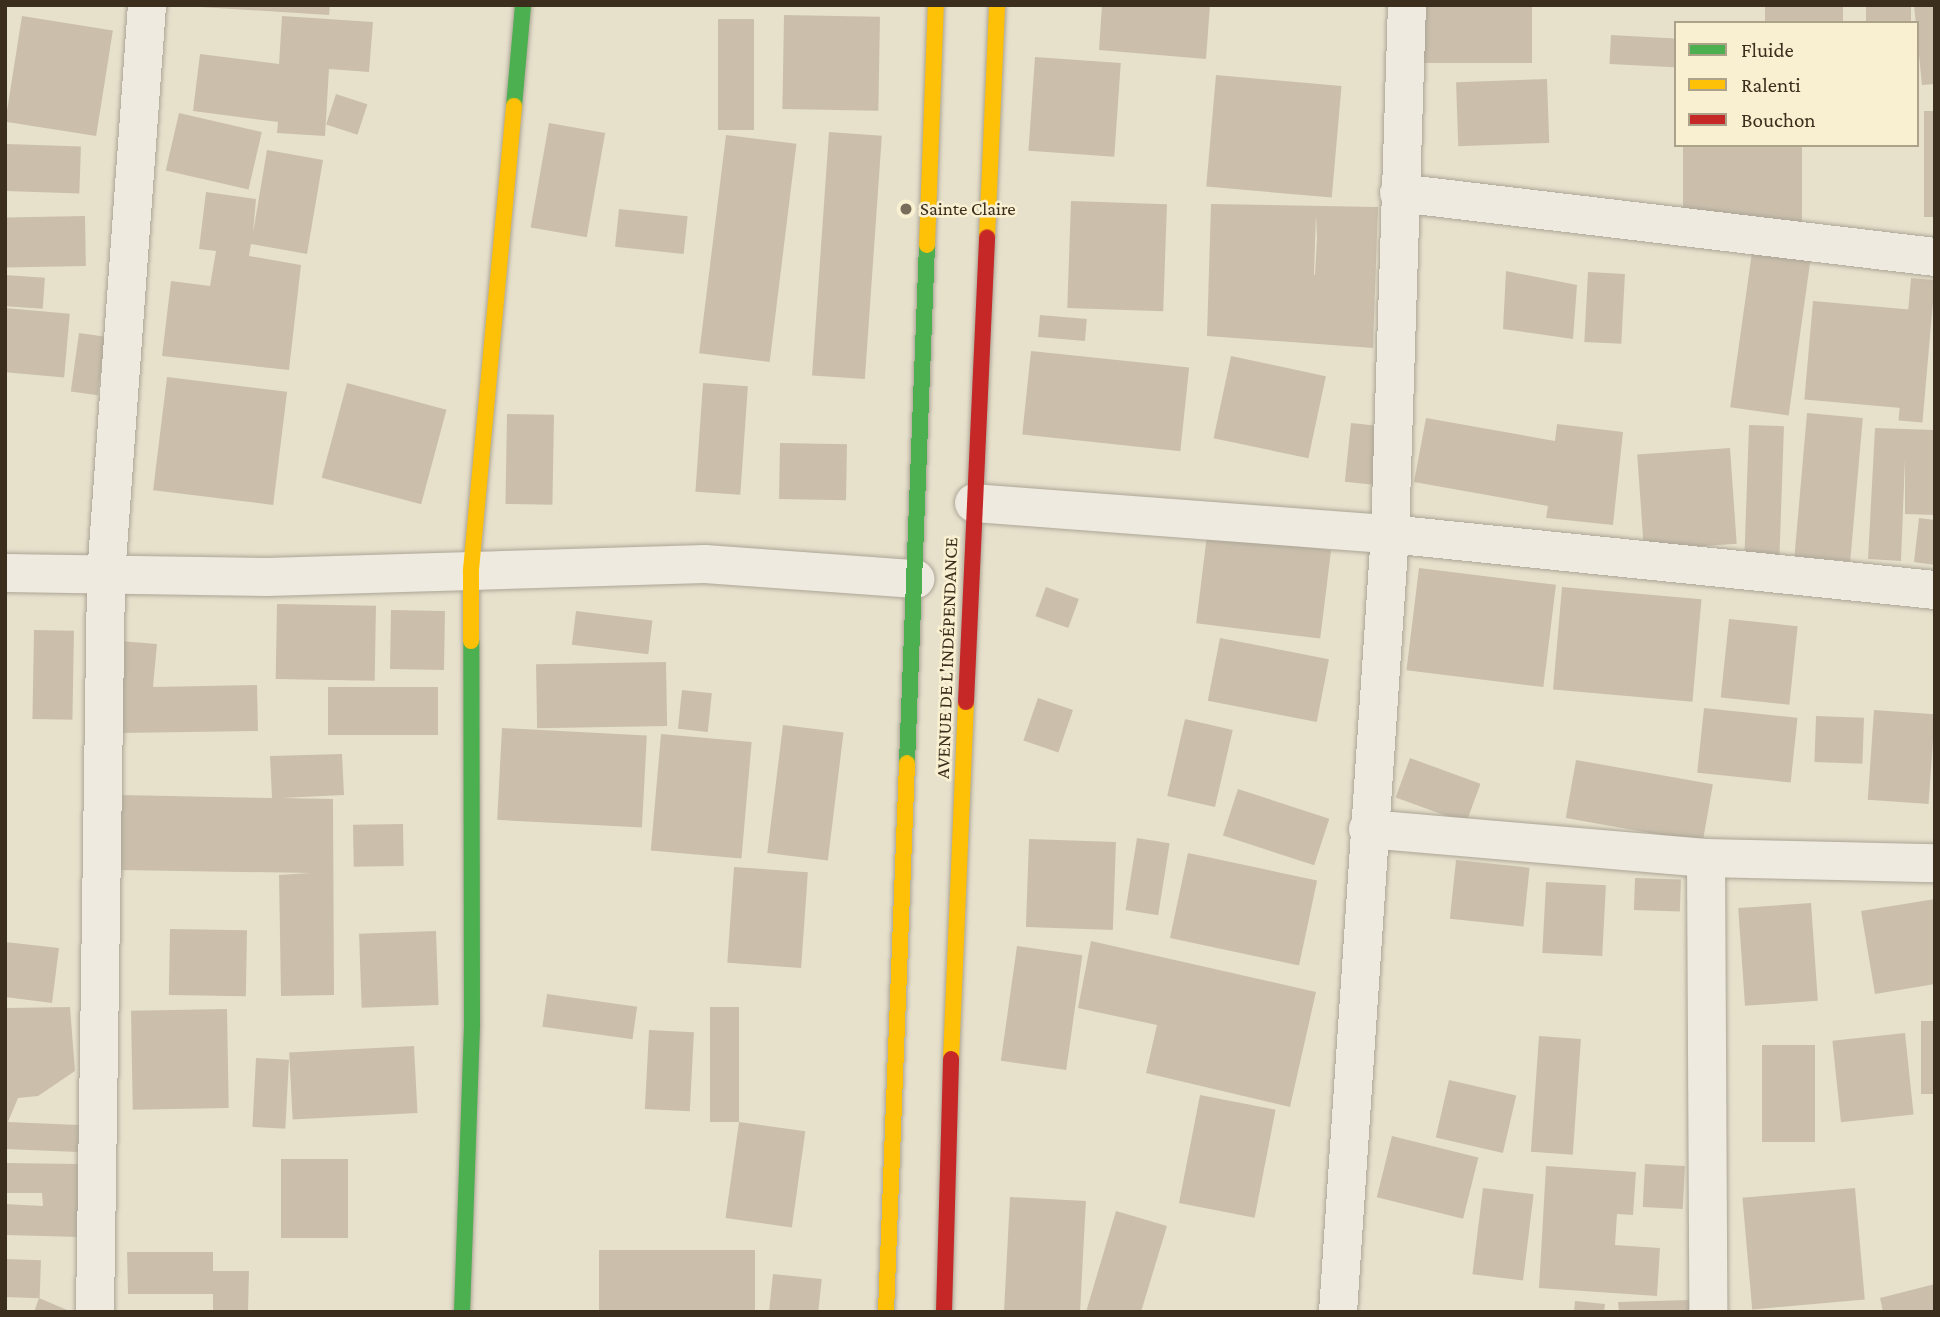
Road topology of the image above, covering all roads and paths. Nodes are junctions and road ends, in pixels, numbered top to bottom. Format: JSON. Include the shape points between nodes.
{"nodes":[{"id":1,"x":148,"y":5,"type":"edge"},
{"id":2,"x":523,"y":5,"type":"edge"},
{"id":3,"x":936,"y":5,"type":"edge"},
{"id":4,"x":997,"y":5,"type":"edge"},
{"id":5,"x":1406,"y":5,"type":"edge"},
{"id":6,"x":1399,"y":193,"type":"junction"},
{"id":7,"x":1935,"y":257,"type":"edge"},
{"id":8,"x":974,"y":503,"type":"junction"},
{"id":9,"x":1390,"y":534,"type":"junction"},
{"id":10,"x":471,"y":570,"type":"junction"},
{"id":11,"x":5,"y":573,"type":"edge"},
{"id":12,"x":106,"y":576,"type":"junction"},
{"id":13,"x":915,"y":579,"type":"junction"},
{"id":14,"x":1935,"y":590,"type":"edge"},
{"id":15,"x":1368,"y":829,"type":"junction"},
{"id":16,"x":1706,"y":858,"type":"junction"},
{"id":17,"x":1935,"y":863,"type":"edge"},
{"id":18,"x":95,"y":1312,"type":"edge"},
{"id":19,"x":462,"y":1312,"type":"edge"},
{"id":20,"x":886,"y":1312,"type":"edge"},
{"id":21,"x":944,"y":1312,"type":"edge"},
{"id":22,"x":1338,"y":1312,"type":"edge"},
{"id":23,"x":1708,"y":1312,"type":"edge"}],
"edges":[{"from":1,"to":12,"type":"street"},
{"from":2,"to":10,"type":"street"},
{"from":3,"to":13,"type":"street","name":"AVENUE DE L'INDÉPENDANCE"},
{"from":4,"to":8,"type":"street","name":"AVENUE DE L'INDÉPENDANCE"},
{"from":5,"to":6,"type":"street"},
{"from":6,"to":7,"type":"street"},
{"from":6,"to":9,"type":"street"},
{"from":8,"to":9,"type":"street"},
{"from":8,"to":21,"type":"street","name":"AVENUE DE L'INDÉPENDANCE"},
{"from":9,"to":14,"type":"street"},
{"from":9,"to":15,"type":"street"},
{"from":10,"to":12,"type":"street","via":[[267,577]]},
{"from":10,"to":13,"type":"street","via":[[705,564]]},
{"from":10,"to":19,"type":"street","via":[[472,1023]]},
{"from":11,"to":12,"type":"street"},
{"from":12,"to":18,"type":"street"},
{"from":13,"to":20,"type":"street","name":"AVENUE DE L'INDÉPENDANCE"},
{"from":15,"to":16,"type":"street"},
{"from":15,"to":22,"type":"street"},
{"from":16,"to":17,"type":"street"},
{"from":16,"to":23,"type":"street"}]}
